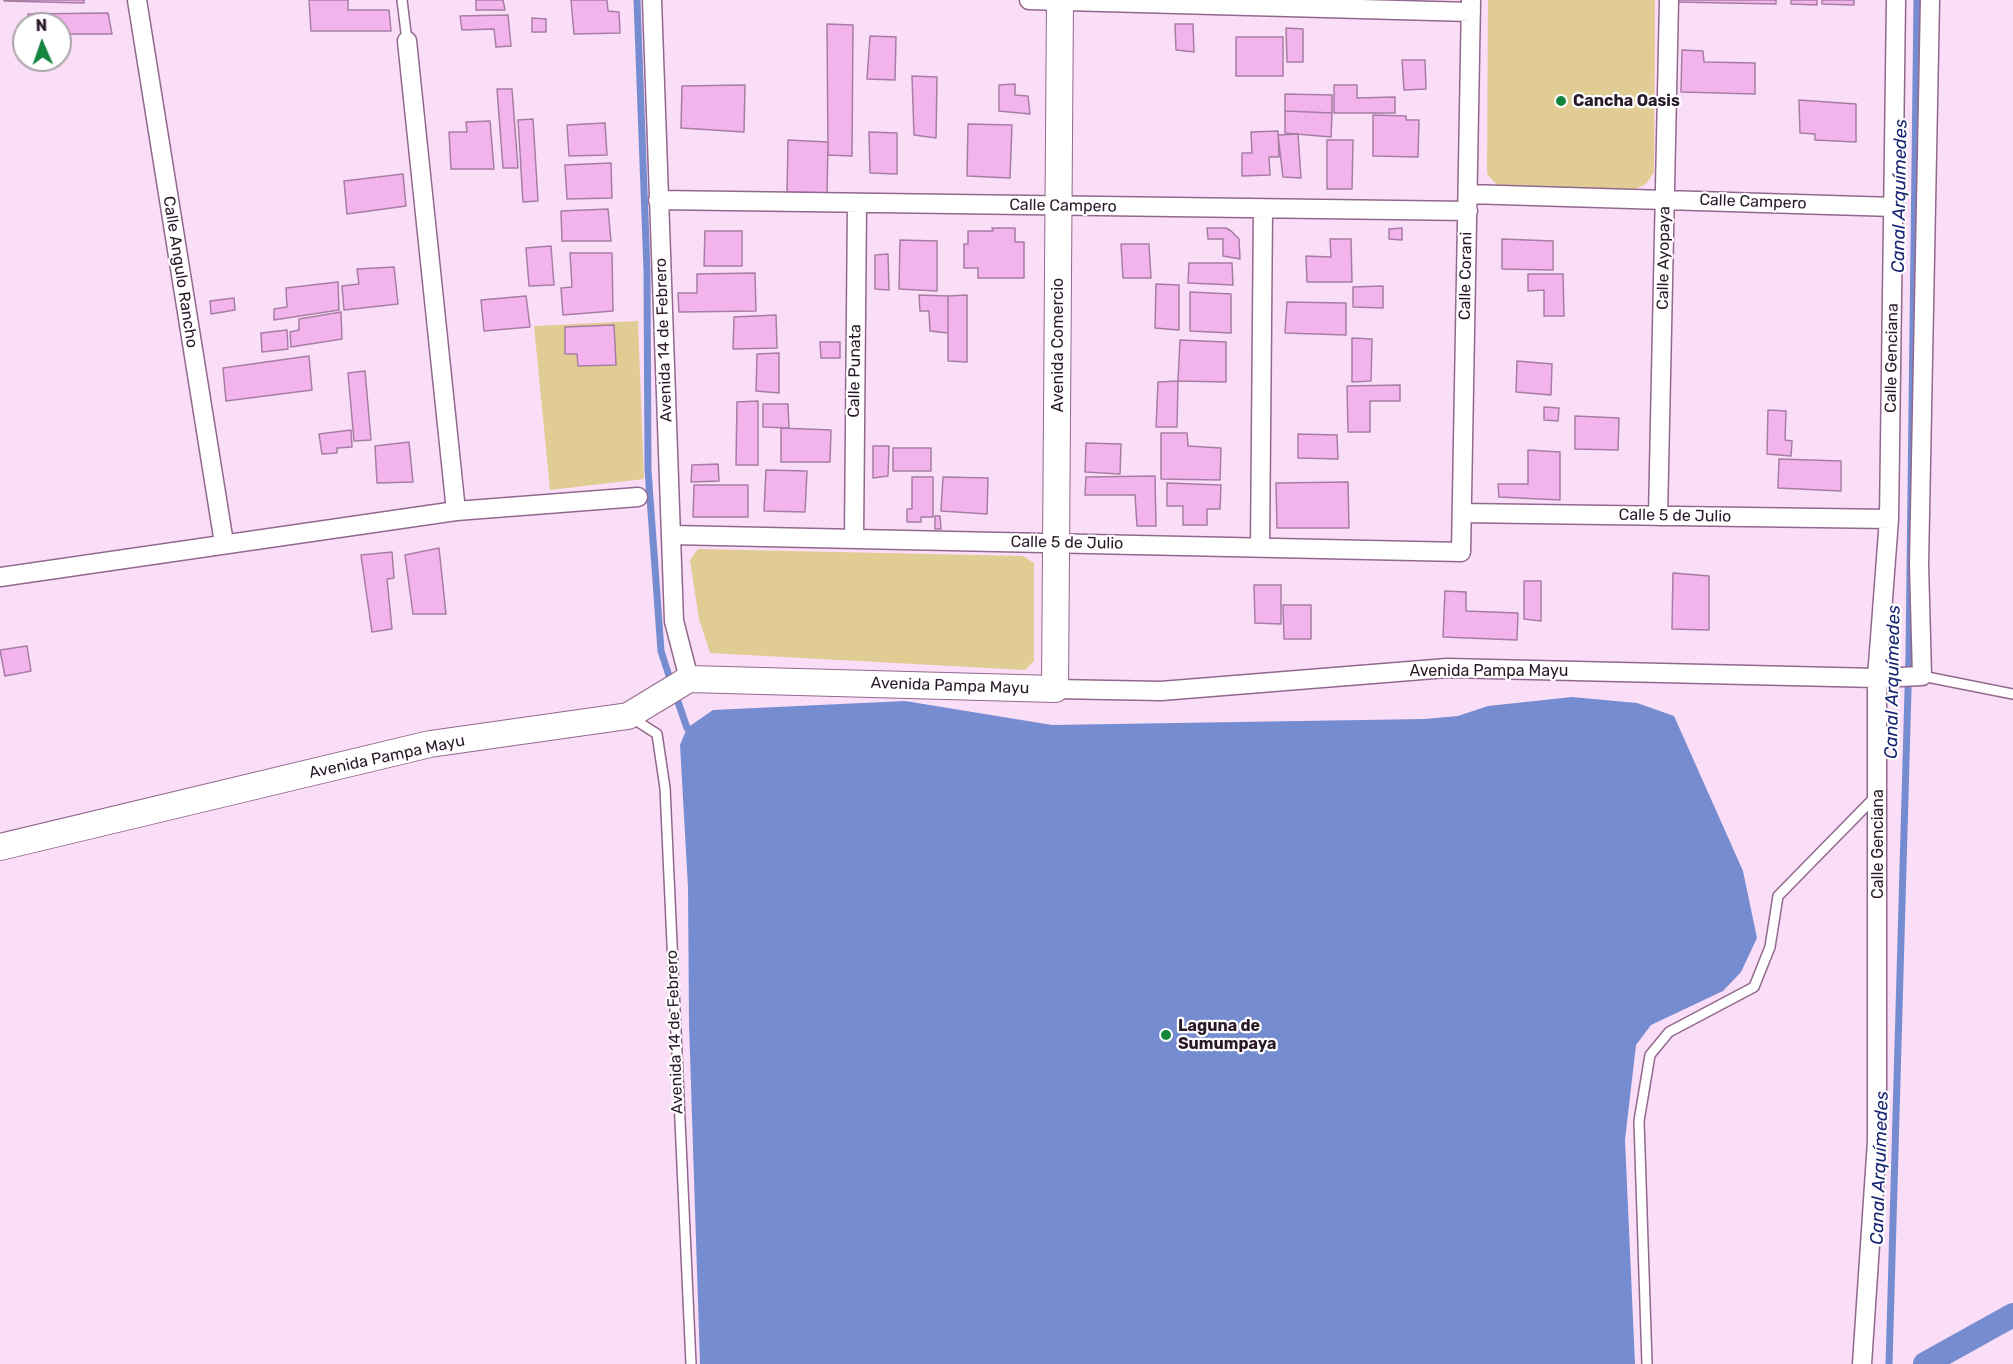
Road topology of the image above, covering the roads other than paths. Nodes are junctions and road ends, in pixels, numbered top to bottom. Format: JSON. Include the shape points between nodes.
{"nodes":[{"id":1,"x":137,"y":0,"type":"edge"},
{"id":2,"x":402,"y":0,"type":"edge"},
{"id":3,"x":652,"y":0,"type":"edge"},
{"id":4,"x":1029,"y":0,"type":"edge"},
{"id":5,"x":1060,"y":0,"type":"edge"},
{"id":6,"x":1669,"y":0,"type":"edge"},
{"id":7,"x":1896,"y":0,"type":"edge"},
{"id":8,"x":1930,"y":0,"type":"edge"},
{"id":9,"x":1471,"y":6,"type":"edge"},
{"id":10,"x":407,"y":41,"type":"joint"},
{"id":11,"x":1665,"y":199,"type":"junction"},
{"id":12,"x":658,"y":200,"type":"junction"},
{"id":13,"x":1468,"y":202,"type":"junction"},
{"id":14,"x":857,"y":203,"type":"junction"},
{"id":15,"x":1059,"y":206,"type":"junction"},
{"id":16,"x":1894,"y":207,"type":"junction"},
{"id":17,"x":1263,"y":208,"type":"junction"},
{"id":18,"x":638,"y":497,"type":"dead end"},
{"id":19,"x":456,"y":511,"type":"junction"},
{"id":20,"x":1462,"y":513,"type":"junction"},
{"id":21,"x":1658,"y":516,"type":"junction"},
{"id":22,"x":1888,"y":519,"type":"junction"},
{"id":23,"x":672,"y":535,"type":"junction"},
{"id":24,"x":854,"y":539,"type":"junction"},
{"id":25,"x":224,"y":543,"type":"junction"},
{"id":26,"x":1056,"y":543,"type":"junction"},
{"id":27,"x":1260,"y":547,"type":"junction"},
{"id":28,"x":1461,"y":552,"type":"joint"},
{"id":29,"x":0,"y":577,"type":"edge"},
{"id":30,"x":1915,"y":676,"type":"junction"},
{"id":31,"x":1881,"y":677,"type":"junction"},
{"id":32,"x":689,"y":679,"type":"junction"},
{"id":33,"x":1055,"y":689,"type":"junction"},
{"id":34,"x":2013,"y":694,"type":"edge"},
{"id":35,"x":628,"y":716,"type":"junction"},
{"id":36,"x":1878,"y":794,"type":"junction"},
{"id":37,"x":0,"y":847,"type":"edge"},
{"id":38,"x":691,"y":1364,"type":"edge"},
{"id":39,"x":1647,"y":1364,"type":"edge"},
{"id":40,"x":1862,"y":1364,"type":"edge"}],
"edges":[{"from":1,"to":25,"type":"street","name":"Calle Angulo Rancho"},
{"from":2,"to":10,"type":"lane"},
{"from":3,"to":12,"type":"street","name":"Avenida 14 de Febrero"},
{"from":4,"to":5,"type":"street"},
{"from":5,"to":9,"type":"street"},
{"from":5,"to":15,"type":"street","name":"Avenida Comercio"},
{"from":6,"to":11,"type":"street","name":"Calle Ayopaya"},
{"from":7,"to":16,"type":"street","name":"Calle Genciana"},
{"from":8,"to":30,"type":"street","name":"Calle Genciana"},
{"from":9,"to":13,"type":"street","name":"Calle Corani"},
{"from":10,"to":19,"type":"street"},
{"from":11,"to":13,"type":"street","name":"Calle Campero"},
{"from":11,"to":16,"type":"street","name":"Calle Campero"},
{"from":11,"to":21,"type":"street","name":"Calle Ayopaya"},
{"from":12,"to":14,"type":"street","name":"Calle Campero"},
{"from":12,"to":23,"type":"street","name":"Avenida 14 de Febrero"},
{"from":13,"to":17,"type":"street","name":"Calle Campero"},
{"from":13,"to":20,"type":"street","name":"Calle Corani"},
{"from":14,"to":15,"type":"street","name":"Calle Campero"},
{"from":14,"to":24,"type":"street","name":"Calle Punata"},
{"from":15,"to":17,"type":"street","name":"Calle Campero"},
{"from":15,"to":26,"type":"street","name":"Avenida Comercio"},
{"from":16,"to":22,"type":"street","name":"Calle Genciana"},
{"from":17,"to":27,"type":"street"},
{"from":18,"to":19,"type":"street"},
{"from":19,"to":25,"type":"street"},
{"from":20,"to":21,"type":"street","name":"Calle 5 de Julio"},
{"from":20,"to":28,"type":"street","name":"Calle Corani"},
{"from":21,"to":22,"type":"street","name":"Calle 5 de Julio"},
{"from":22,"to":31,"type":"street","name":"Calle Genciana"},
{"from":23,"to":24,"type":"street","name":"Calle 5 de Julio"},
{"from":23,"to":32,"type":"street","name":"Avenida 14 de Febrero","via":[[674,621]]},
{"from":24,"to":26,"type":"street","name":"Calle 5 de Julio"},
{"from":25,"to":29,"type":"street"},
{"from":26,"to":27,"type":"street","name":"Calle 5 de Julio"},
{"from":26,"to":33,"type":"street","name":"Avenida Comercio"},
{"from":27,"to":28,"type":"street","name":"Calle 5 de Julio"},
{"from":30,"to":31,"type":"street","name":"Avenida Pampa Mayu"},
{"from":30,"to":34,"type":"lane"},
{"from":31,"to":33,"type":"street","name":"Avenida Pampa Mayu","via":[[1447,668],[1161,691]]},
{"from":31,"to":36,"type":"street","name":"Calle Genciana"},
{"from":32,"to":33,"type":"street","name":"Avenida Pampa Mayu"},
{"from":32,"to":35,"type":"street","name":"Avenida Pampa Mayu"},
{"from":35,"to":37,"type":"street","name":"Avenida Pampa Mayu","via":[[430,744]]},
{"from":35,"to":38,"type":"lane","name":"Avenida 14 de Febrero","via":[[657,734],[665,788]]},
{"from":36,"to":39,"type":"lane","via":[[1778,897],[1770,946],[1754,987],[1669,1032],[1650,1055],[1639,1121]]},
{"from":36,"to":40,"type":"street","name":"Calle Genciana","via":[[1877,1141]]}]}
